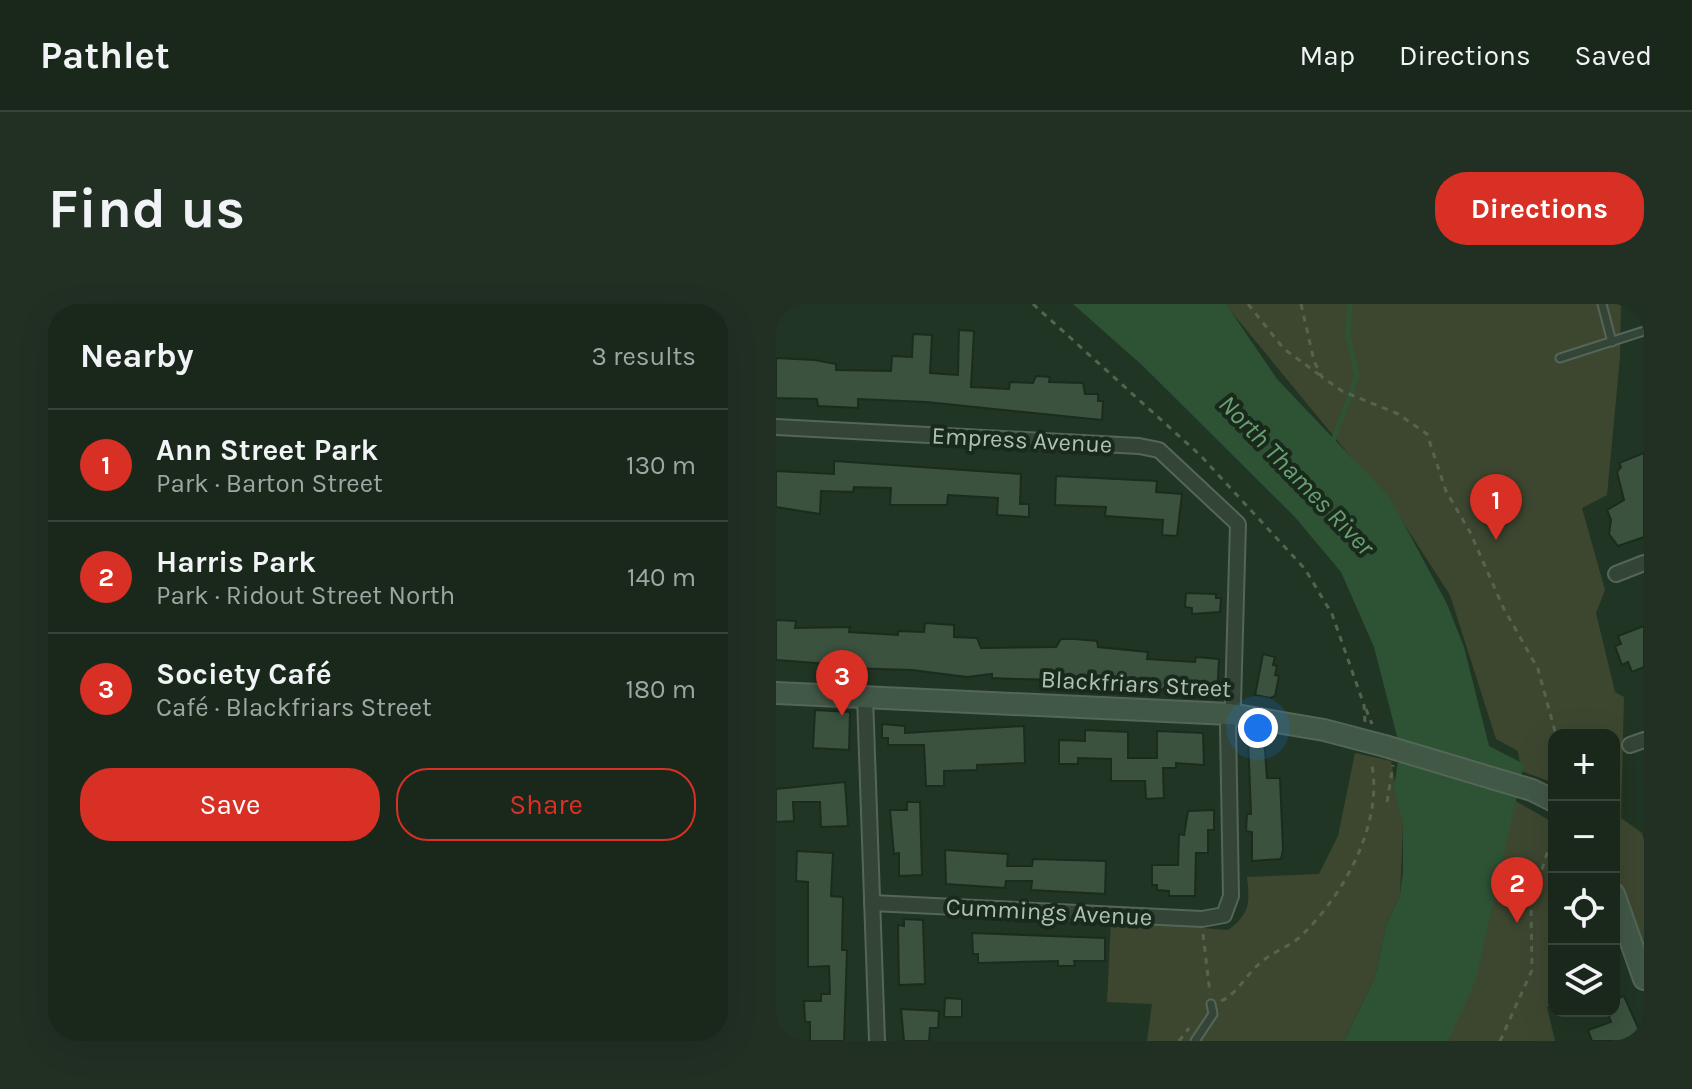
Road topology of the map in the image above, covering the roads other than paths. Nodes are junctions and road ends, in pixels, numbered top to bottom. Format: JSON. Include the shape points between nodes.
{"nodes":[{"id":1,"x":1602,"y":304,"type":"edge"},
{"id":2,"x":1644,"y":331,"type":"edge"},
{"id":3,"x":1612,"y":342,"type":"junction"},
{"id":4,"x":1560,"y":358,"type":"dead end"},
{"id":5,"x":776,"y":427,"type":"edge"},
{"id":6,"x":1644,"y":563,"type":"edge"},
{"id":7,"x":1616,"y":574,"type":"dead end"},
{"id":8,"x":776,"y":693,"type":"edge"},
{"id":9,"x":865,"y":697,"type":"junction"},
{"id":10,"x":1230,"y":714,"type":"junction"},
{"id":11,"x":1548,"y":798,"type":"edge"},
{"id":12,"x":872,"y":903,"type":"junction"},
{"id":13,"x":1620,"y":913,"type":"edge"},
{"id":14,"x":1620,"y":942,"type":"edge"},
{"id":15,"x":1633,"y":954,"type":"junction"},
{"id":16,"x":1644,"y":979,"type":"edge"},
{"id":17,"x":1211,"y":1004,"type":"road end"},
{"id":18,"x":877,"y":1041,"type":"edge"},
{"id":19,"x":1195,"y":1041,"type":"edge"}],
"edges":[{"from":1,"to":3,"type":"lane"},
{"from":2,"to":3,"type":"lane"},
{"from":3,"to":4,"type":"lane"},
{"from":5,"to":10,"type":"street","name":"Empress Avenue","via":[[1159,450],[1238,524]]},
{"from":6,"to":7,"type":"street"},
{"from":8,"to":9,"type":"street","name":"Blackfriars Street"},
{"from":9,"to":10,"type":"street","name":"Blackfriars Street"},
{"from":9,"to":12,"type":"street"},
{"from":10,"to":11,"type":"street","name":"Blackfriars Street","bridge":true,"via":[[1376,743]]},
{"from":10,"to":12,"type":"street","name":"Cummings Avenue","via":[[1231,896],[1224,915],[1202,919]]},
{"from":12,"to":18,"type":"street"},
{"from":13,"to":15,"type":"street"},
{"from":14,"to":15,"type":"street"},
{"from":15,"to":16,"type":"street"},
{"from":17,"to":19,"type":"lane","via":[[1213,1014]]}]}
